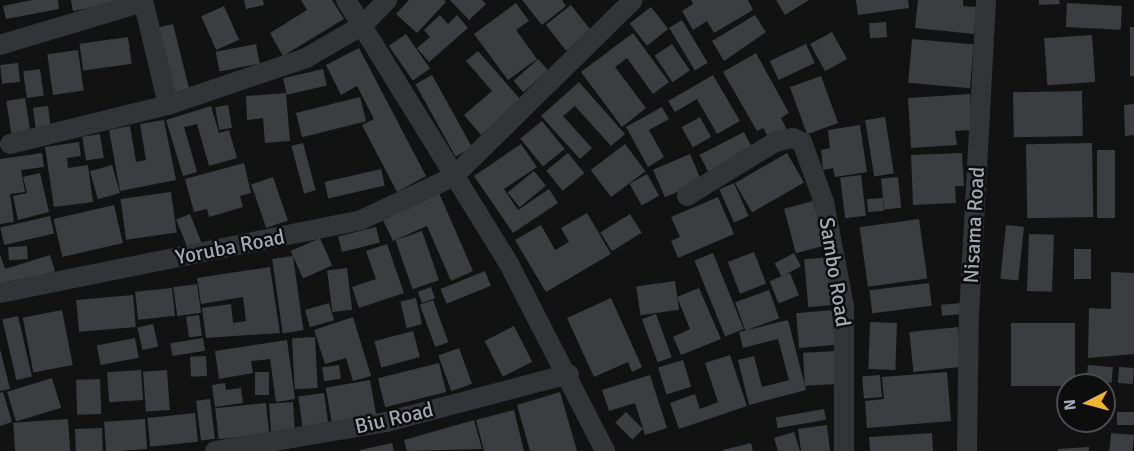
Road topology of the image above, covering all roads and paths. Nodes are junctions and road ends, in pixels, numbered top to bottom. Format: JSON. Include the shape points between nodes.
{"nodes":[{"id":1,"x":346,"y":0,"type":"edge"},
{"id":2,"x":387,"y":0,"type":"edge"},
{"id":3,"x":633,"y":0,"type":"edge"},
{"id":4,"x":986,"y":0,"type":"edge"},
{"id":5,"x":143,"y":1,"type":"edge"},
{"id":6,"x":363,"y":25,"type":"junction"},
{"id":7,"x":0,"y":45,"type":"edge"},
{"id":8,"x":168,"y":105,"type":"junction"},
{"id":9,"x":10,"y":144,"type":"dead end"},
{"id":10,"x":453,"y":177,"type":"junction"},
{"id":11,"x":687,"y":196,"type":"dead end"},
{"id":12,"x":0,"y":293,"type":"edge"},
{"id":13,"x":569,"y":374,"type":"junction"},
{"id":14,"x":215,"y":451,"type":"edge"},
{"id":15,"x":605,"y":451,"type":"edge"},
{"id":16,"x":844,"y":451,"type":"edge"},
{"id":17,"x":967,"y":451,"type":"edge"}],
"edges":[{"from":1,"to":6,"type":"street"},
{"from":2,"to":6,"type":"street"},
{"from":3,"to":10,"type":"street","name":"Yoruba Road"},
{"from":4,"to":17,"type":"street","name":"Nisama Road","via":[[969,315]]},
{"from":5,"to":7,"type":"street"},
{"from":5,"to":8,"type":"street"},
{"from":6,"to":8,"type":"street","via":[[306,58]]},
{"from":6,"to":10,"type":"street"},
{"from":8,"to":9,"type":"street"},
{"from":10,"to":12,"type":"street","name":"Yoruba Road","via":[[361,220]]},
{"from":10,"to":13,"type":"street","via":[[509,264]]},
{"from":11,"to":16,"type":"street","name":"Sambo Road","via":[[775,142],[793,138],[802,142],[824,202],[844,306]]},
{"from":13,"to":14,"type":"street","name":"Biu Road","via":[[386,422]]},
{"from":13,"to":15,"type":"street"}]}
